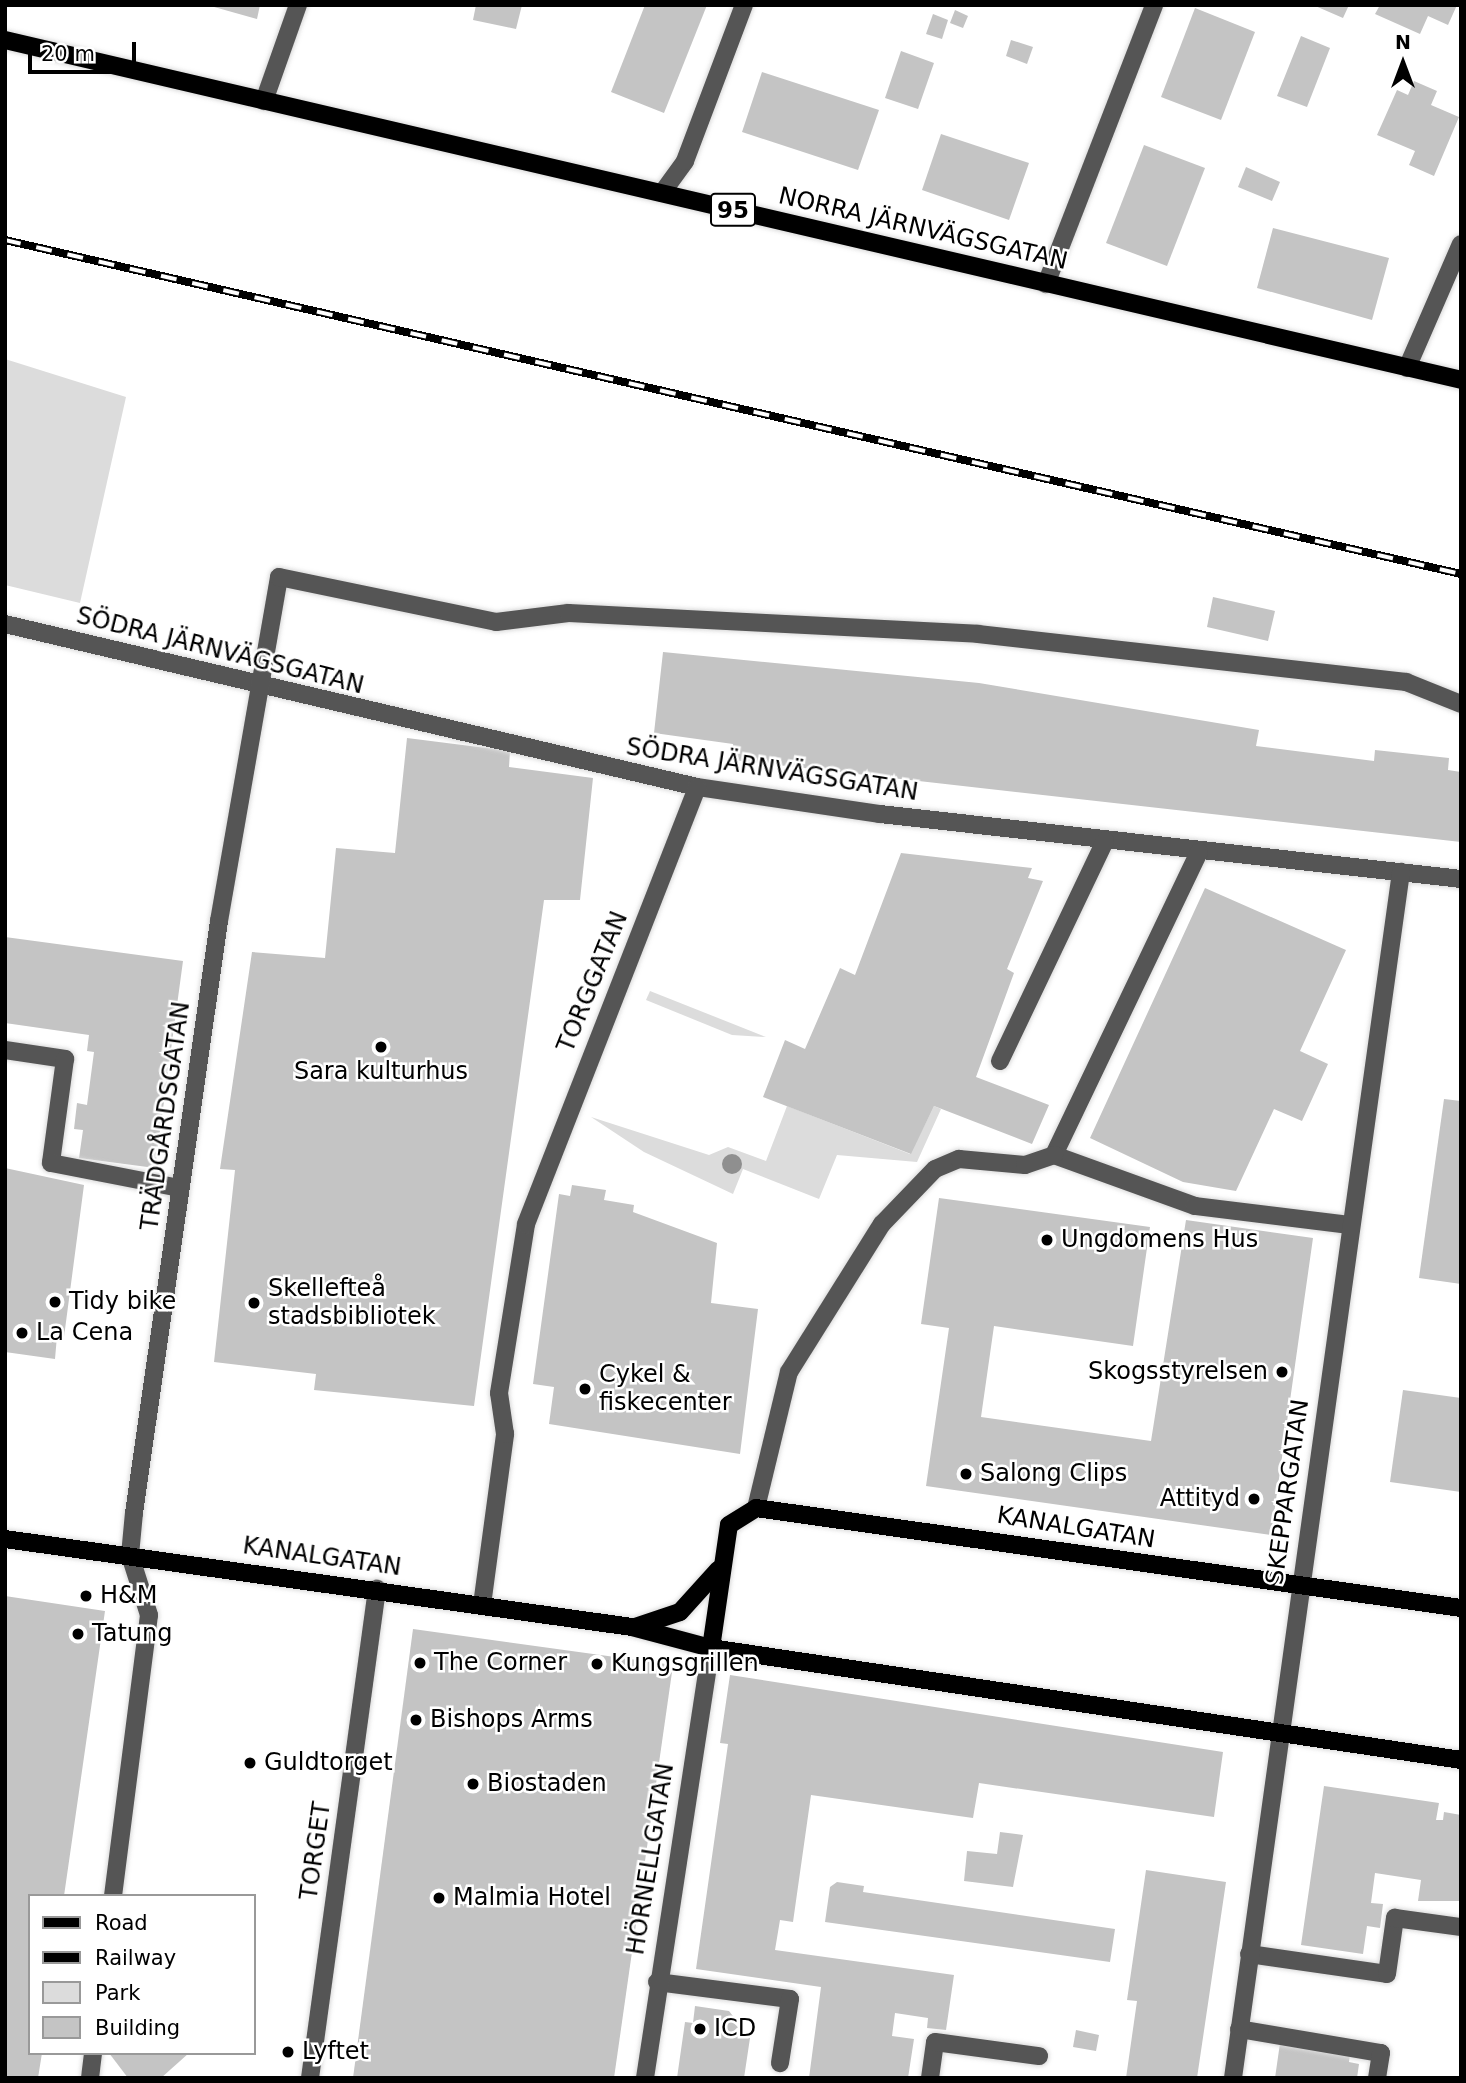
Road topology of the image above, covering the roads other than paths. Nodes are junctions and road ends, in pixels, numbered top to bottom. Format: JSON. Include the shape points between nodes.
{"nodes":[{"id":1,"x":298,"y":5,"type":"edge"},
{"id":2,"x":744,"y":5,"type":"edge"},
{"id":3,"x":1154,"y":5,"type":"edge"},
{"id":4,"x":5,"y":40,"type":"edge"},
{"id":5,"x":264,"y":101,"type":"junction"},
{"id":6,"x":662,"y":193,"type":"junction"},
{"id":7,"x":1461,"y":244,"type":"edge"},
{"id":8,"x":1046,"y":284,"type":"junction"},
{"id":9,"x":1407,"y":368,"type":"junction"},
{"id":10,"x":1461,"y":380,"type":"edge"},
{"id":11,"x":5,"y":624,"type":"edge"},
{"id":12,"x":256,"y":685,"type":"junction"},
{"id":13,"x":1461,"y":704,"type":"edge"},
{"id":14,"x":697,"y":787,"type":"junction"},
{"id":15,"x":1105,"y":841,"type":"junction"},
{"id":16,"x":1199,"y":852,"type":"junction"},
{"id":17,"x":1401,"y":872,"type":"junction"},
{"id":18,"x":1461,"y":879,"type":"edge"},
{"id":19,"x":5,"y":1050,"type":"edge"},
{"id":20,"x":1000,"y":1061,"type":"dead end"},
{"id":21,"x":1054,"y":1155,"type":"junction"},
{"id":22,"x":180,"y":1188,"type":"junction"},
{"id":23,"x":1349,"y":1225,"type":"junction"},
{"id":24,"x":756,"y":1508,"type":"junction"},
{"id":25,"x":5,"y":1538,"type":"edge"},
{"id":26,"x":130,"y":1555,"type":"junction"},
{"id":27,"x":722,"y":1564,"type":"junction"},
{"id":28,"x":1300,"y":1586,"type":"junction"},
{"id":29,"x":377,"y":1590,"type":"junction"},
{"id":30,"x":482,"y":1605,"type":"junction"},
{"id":31,"x":1461,"y":1608,"type":"edge"},
{"id":32,"x":632,"y":1627,"type":"junction"},
{"id":33,"x":711,"y":1648,"type":"junction"},
{"id":34,"x":1280,"y":1733,"type":"junction"},
{"id":35,"x":1461,"y":1759,"type":"edge"},
{"id":36,"x":113,"y":1894,"type":"edge"},
{"id":37,"x":1461,"y":1927,"type":"edge"},
{"id":38,"x":1250,"y":1954,"type":"junction"},
{"id":39,"x":657,"y":1982,"type":"junction"},
{"id":40,"x":1239,"y":2029,"type":"junction"},
{"id":41,"x":93,"y":2055,"type":"edge"},
{"id":42,"x":1038,"y":2056,"type":"dead end"},
{"id":43,"x":780,"y":2063,"type":"dead end"},
{"id":44,"x":90,"y":2078,"type":"edge"},
{"id":45,"x":310,"y":2078,"type":"edge"},
{"id":46,"x":645,"y":2078,"type":"edge"},
{"id":47,"x":930,"y":2078,"type":"edge"},
{"id":48,"x":1233,"y":2078,"type":"edge"},
{"id":49,"x":1377,"y":2078,"type":"edge"}],
"edges":[{"from":1,"to":5,"type":"street"},
{"from":2,"to":6,"type":"street","via":[[685,161]]},
{"from":3,"to":8,"type":"street"},
{"from":4,"to":5,"type":"main road","name":"NORRA JÄRNVÄGSGATAN","number":"95"},
{"from":5,"to":6,"type":"main road","name":"NORRA JÄRNVÄGSGATAN","number":"95"},
{"from":6,"to":8,"type":"main road","name":"NORRA JÄRNVÄGSGATAN","number":"95"},
{"from":7,"to":9,"type":"street"},
{"from":8,"to":9,"type":"main road","name":"NORRA JÄRNVÄGSGATAN","number":"95"},
{"from":9,"to":10,"type":"main road","name":"NORRA JÄRNVÄGSGATAN","number":"95"},
{"from":11,"to":12,"type":"street","name":"SÖDRA JÄRNVÄGSGATAN"},
{"from":12,"to":13,"type":"street","name":"TRÄDGÅRDSGATAN","via":[[279,577],[496,622],[568,613],[978,634],[1406,682]]},
{"from":12,"to":14,"type":"street","name":"SÖDRA JÄRNVÄGSGATAN"},
{"from":12,"to":22,"type":"street","name":"TRÄDGÅRDSGATAN"},
{"from":14,"to":15,"type":"street","name":"SÖDRA JÄRNVÄGSGATAN"},
{"from":14,"to":30,"type":"street","name":"TORGGATAN","via":[[536,1196],[517,1268],[499,1392],[505,1434]]},
{"from":15,"to":16,"type":"street","name":"SÖDRA JÄRNVÄGSGATAN"},
{"from":15,"to":20,"type":"street"},
{"from":16,"to":17,"type":"street","name":"SÖDRA JÄRNVÄGSGATAN"},
{"from":16,"to":21,"type":"street"},
{"from":17,"to":18,"type":"street","name":"SÖDRA JÄRNVÄGSGATAN"},
{"from":17,"to":23,"type":"street","name":"SKEPPARGATAN"},
{"from":19,"to":22,"type":"street","via":[[65,1059],[51,1163]]},
{"from":21,"to":23,"type":"street","via":[[1195,1206]]},
{"from":21,"to":24,"type":"street","via":[[1025,1166],[959,1159],[935,1169],[882,1224],[789,1372]]},
{"from":22,"to":26,"type":"street","name":"TRÄDGÅRDSGATAN"},
{"from":23,"to":28,"type":"street","name":"SKEPPARGATAN"},
{"from":24,"to":27,"type":"main road","via":[[729,1525]]},
{"from":24,"to":28,"type":"main road","name":"KANALGATAN"},
{"from":25,"to":26,"type":"main road","name":"KANALGATAN"},
{"from":26,"to":29,"type":"main road","name":"KANALGATAN"},
{"from":26,"to":36,"type":"street","via":[[149,1615]]},
{"from":27,"to":32,"type":"main road","name":"KANALGATAN","via":[[680,1612]]},
{"from":27,"to":33,"type":"main road"},
{"from":28,"to":31,"type":"main road","name":"KANALGATAN"},
{"from":28,"to":34,"type":"street","name":"SKEPPARGATAN"},
{"from":29,"to":30,"type":"main road","name":"KANALGATAN"},
{"from":29,"to":45,"type":"street","name":"TORGET"},
{"from":30,"to":32,"type":"main road","name":"KANALGATAN"},
{"from":32,"to":33,"type":"main road","name":"KANALGATAN"},
{"from":33,"to":34,"type":"main road","name":"KANALGATAN"},
{"from":33,"to":39,"type":"street","name":"HÖRNELLGATAN"},
{"from":34,"to":35,"type":"main road","name":"KANALGATAN"},
{"from":34,"to":38,"type":"street","name":"SKEPPARGATAN"},
{"from":37,"to":38,"type":"street","via":[[1395,1918],[1387,1974]]},
{"from":38,"to":40,"type":"street","name":"SKEPPARGATAN"},
{"from":39,"to":43,"type":"street","via":[[790,1999]]},
{"from":39,"to":46,"type":"street","name":"HÖRNELLGATAN"},
{"from":40,"to":48,"type":"street","name":"SKEPPARGATAN"},
{"from":40,"to":49,"type":"street","via":[[1381,2053]]},
{"from":41,"to":44,"type":"street"},
{"from":42,"to":47,"type":"street","via":[[935,2042]]}]}
